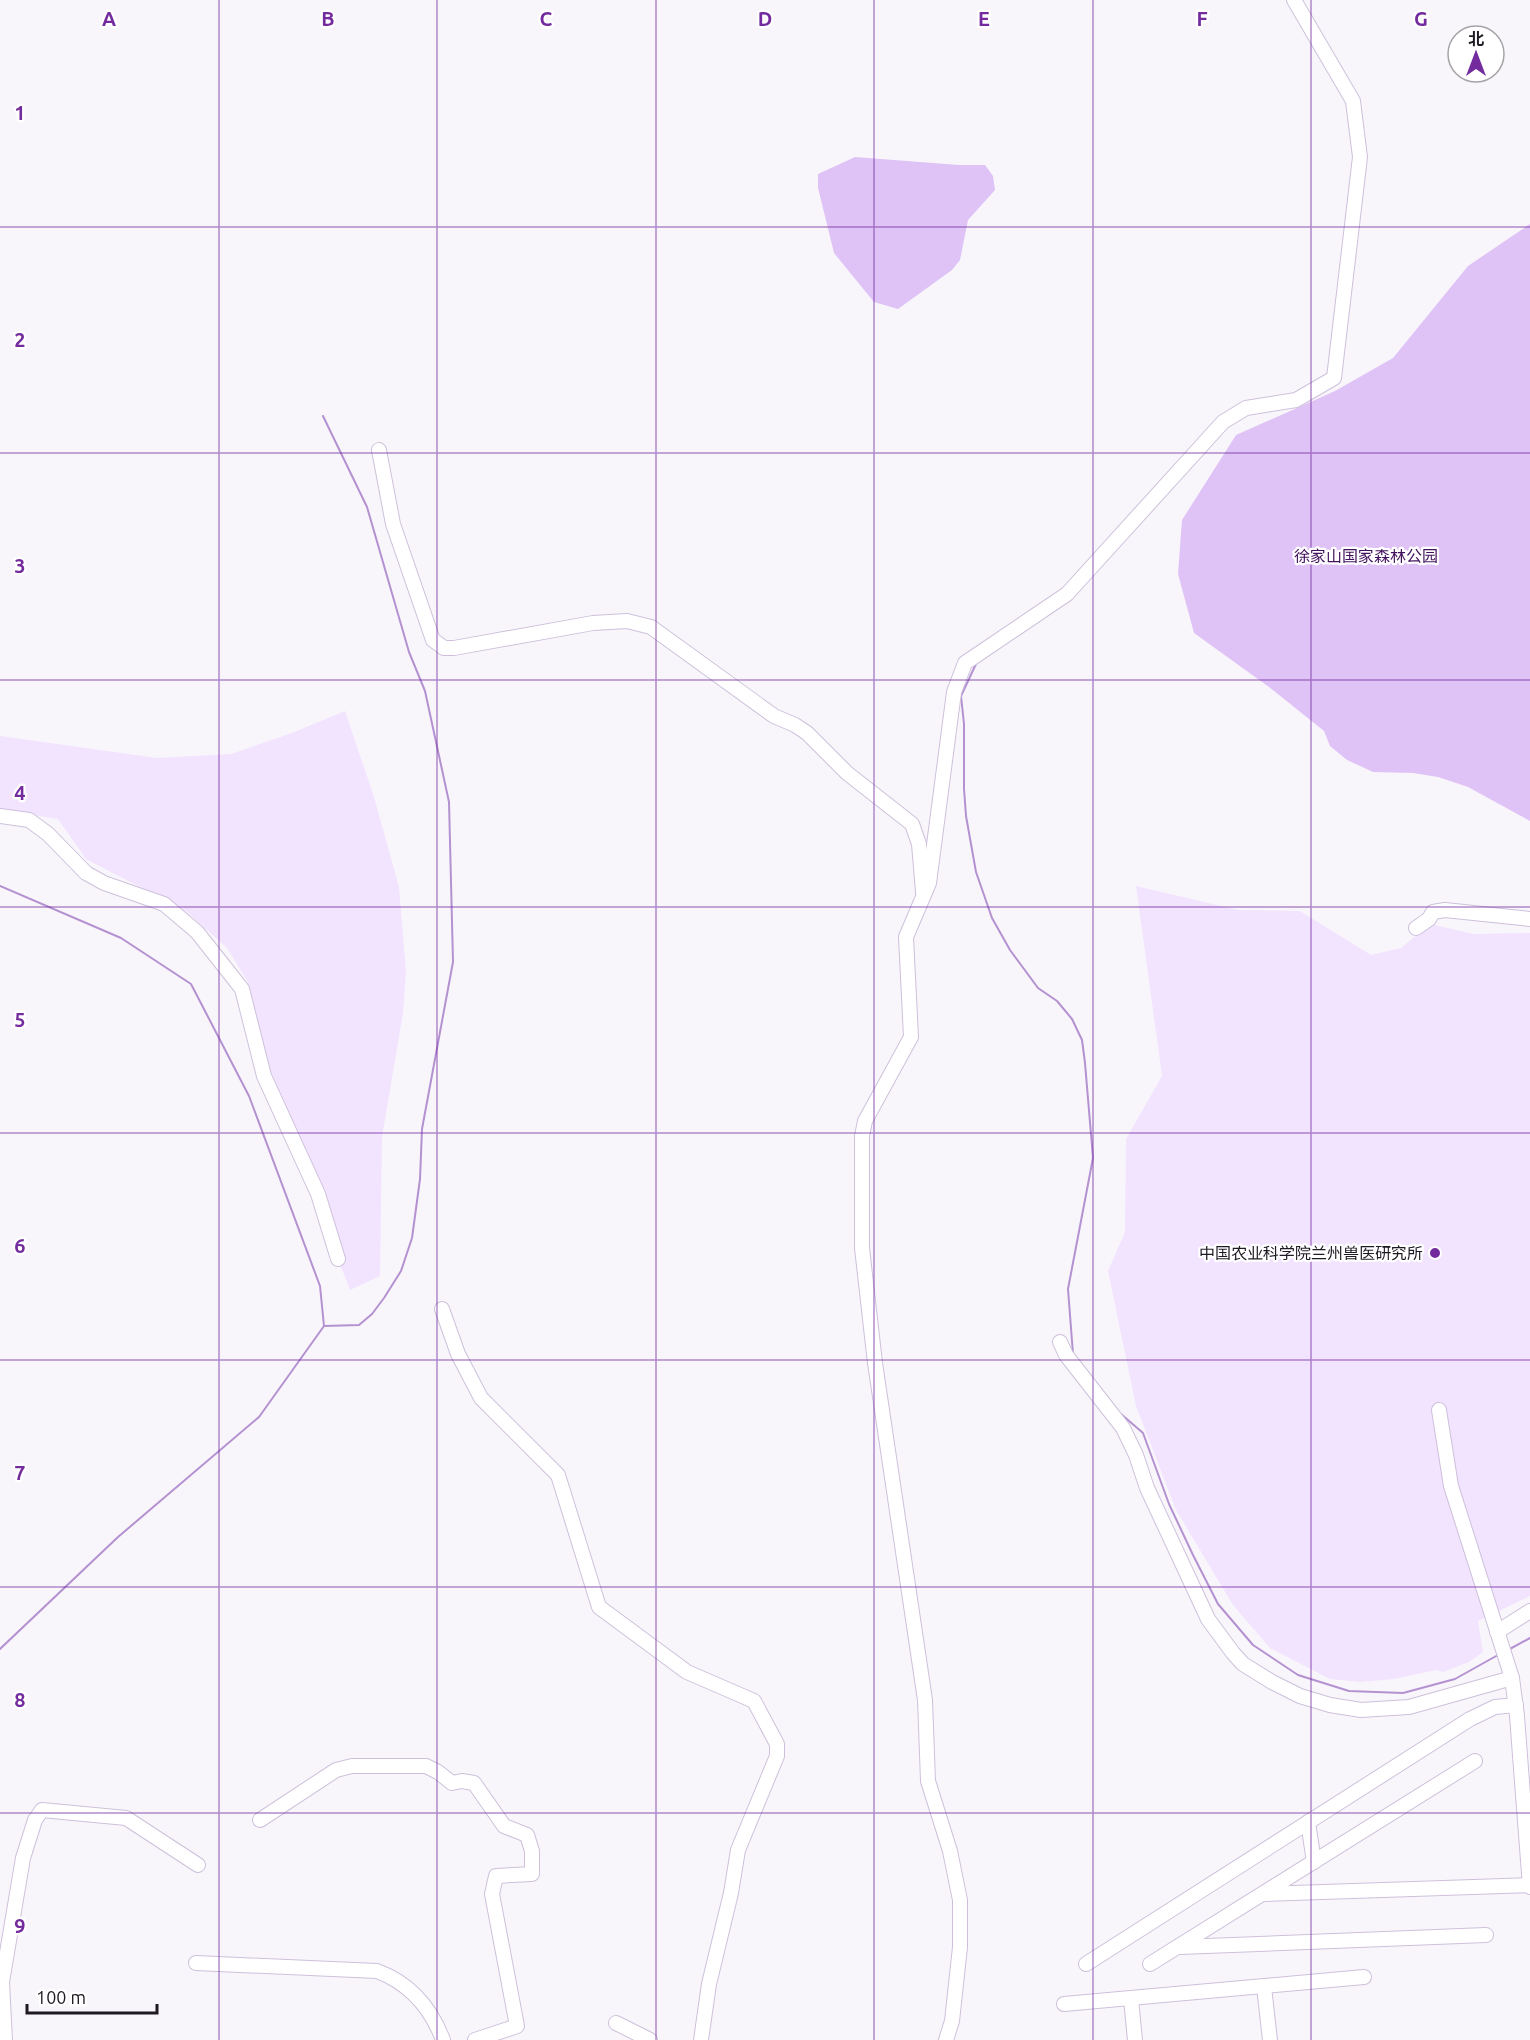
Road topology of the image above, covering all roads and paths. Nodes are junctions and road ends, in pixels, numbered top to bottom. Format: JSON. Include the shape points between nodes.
{"nodes":[{"id":1,"x":1294,"y":0,"type":"edge"},
{"id":2,"x":379,"y":450,"type":"dead end"},
{"id":3,"x":0,"y":816,"type":"edge"},
{"id":4,"x":924,"y":896,"type":"junction"},
{"id":5,"x":1530,"y":919,"type":"edge"},
{"id":6,"x":1416,"y":928,"type":"dead end"},
{"id":7,"x":339,"y":1259,"type":"dead end"},
{"id":8,"x":442,"y":1309,"type":"dead end"},
{"id":9,"x":1060,"y":1342,"type":"dead end"},
{"id":10,"x":1439,"y":1410,"type":"dead end"},
{"id":11,"x":1530,"y":1611,"type":"edge"},
{"id":12,"x":1498,"y":1637,"type":"junction"},
{"id":13,"x":1512,"y":1678,"type":"junction"},
{"id":14,"x":1516,"y":1705,"type":"junction"},
{"id":15,"x":1475,"y":1761,"type":"dead end"},
{"id":16,"x":260,"y":1820,"type":"dead end"},
{"id":17,"x":1308,"y":1822,"type":"junction"},
{"id":18,"x":1314,"y":1862,"type":"junction"},
{"id":19,"x":198,"y":1865,"type":"dead end"},
{"id":20,"x":1530,"y":1886,"type":"edge"},
{"id":21,"x":1263,"y":1894,"type":"junction"},
{"id":22,"x":1486,"y":1935,"type":"dead end"},
{"id":23,"x":1178,"y":1947,"type":"junction"},
{"id":24,"x":196,"y":1964,"type":"dead end"},
{"id":25,"x":1150,"y":1964,"type":"dead end"},
{"id":26,"x":1086,"y":1965,"type":"dead end"},
{"id":27,"x":1364,"y":1977,"type":"dead end"},
{"id":28,"x":1264,"y":1987,"type":"junction"},
{"id":29,"x":1131,"y":1999,"type":"junction"},
{"id":30,"x":1064,"y":2004,"type":"dead end"},
{"id":31,"x":616,"y":2022,"type":"dead end"},
{"id":32,"x":5,"y":2040,"type":"edge"},
{"id":33,"x":443,"y":2040,"type":"edge"},
{"id":34,"x":475,"y":2040,"type":"edge"},
{"id":35,"x":650,"y":2040,"type":"edge"},
{"id":36,"x":701,"y":2040,"type":"edge"},
{"id":37,"x":946,"y":2040,"type":"edge"},
{"id":38,"x":1135,"y":2040,"type":"edge"},
{"id":39,"x":1270,"y":2040,"type":"edge"}],
"edges":[{"from":1,"to":4,"type":"street","via":[[1353,101],[1360,157],[1334,378],[1296,400],[1246,408],[1223,422],[1067,594],[965,663],[954,692],[929,883]]},
{"from":2,"to":4,"type":"street","via":[[393,524],[433,640],[444,648],[454,648],[593,623],[627,621],[651,627],[774,716],[807,733],[847,773],[912,824],[919,844]]},
{"from":3,"to":7,"type":"street","via":[[29,820],[86,873],[164,904],[197,932],[242,989],[264,1076],[318,1194]]},
{"from":4,"to":37,"type":"street","via":[[906,937],[910,1037],[862,1136],[862,1248],[925,1700],[928,1781],[950,1851],[960,1900],[960,1947],[952,2021]]},
{"from":5,"to":6,"type":"street","via":[[1445,910],[1433,912]]},
{"from":8,"to":36,"type":"street","via":[[458,1354],[481,1398],[558,1475],[599,1607],[687,1672],[754,1701],[777,1744],[777,1756],[738,1850]]},
{"from":9,"to":13,"type":"street","via":[[1123,1428],[1208,1619],[1243,1664],[1300,1696],[1361,1710],[1409,1707]]},
{"from":10,"to":12,"type":"street","via":[[1451,1486]]},
{"from":11,"to":12,"type":"street"},
{"from":12,"to":13,"type":"street"},
{"from":13,"to":14,"type":"street"},
{"from":14,"to":17,"type":"street","via":[[1495,1707],[1470,1719]]},
{"from":14,"to":20,"type":"street"},
{"from":15,"to":18,"type":"street"},
{"from":16,"to":34,"type":"street","via":[[336,1770],[352,1766],[426,1766],[452,1783],[474,1783],[504,1826],[527,1835],[532,1874],[496,1876],[492,1894],[517,2026]]},
{"from":17,"to":18,"type":"street"},
{"from":17,"to":26,"type":"street"},
{"from":18,"to":21,"type":"street"},
{"from":19,"to":32,"type":"street","via":[[126,1818],[42,1810],[34,1820],[23,1858],[2,1982]]},
{"from":20,"to":21,"type":"street"},
{"from":21,"to":23,"type":"street"},
{"from":22,"to":23,"type":"street"},
{"from":23,"to":25,"type":"street"},
{"from":24,"to":33,"type":"street","via":[[377,1971],[394,1977],[422,2001]]},
{"from":27,"to":28,"type":"street"},
{"from":28,"to":29,"type":"street"},
{"from":28,"to":39,"type":"street"},
{"from":29,"to":30,"type":"street"},
{"from":29,"to":38,"type":"street"},
{"from":31,"to":35,"type":"street"}]}
